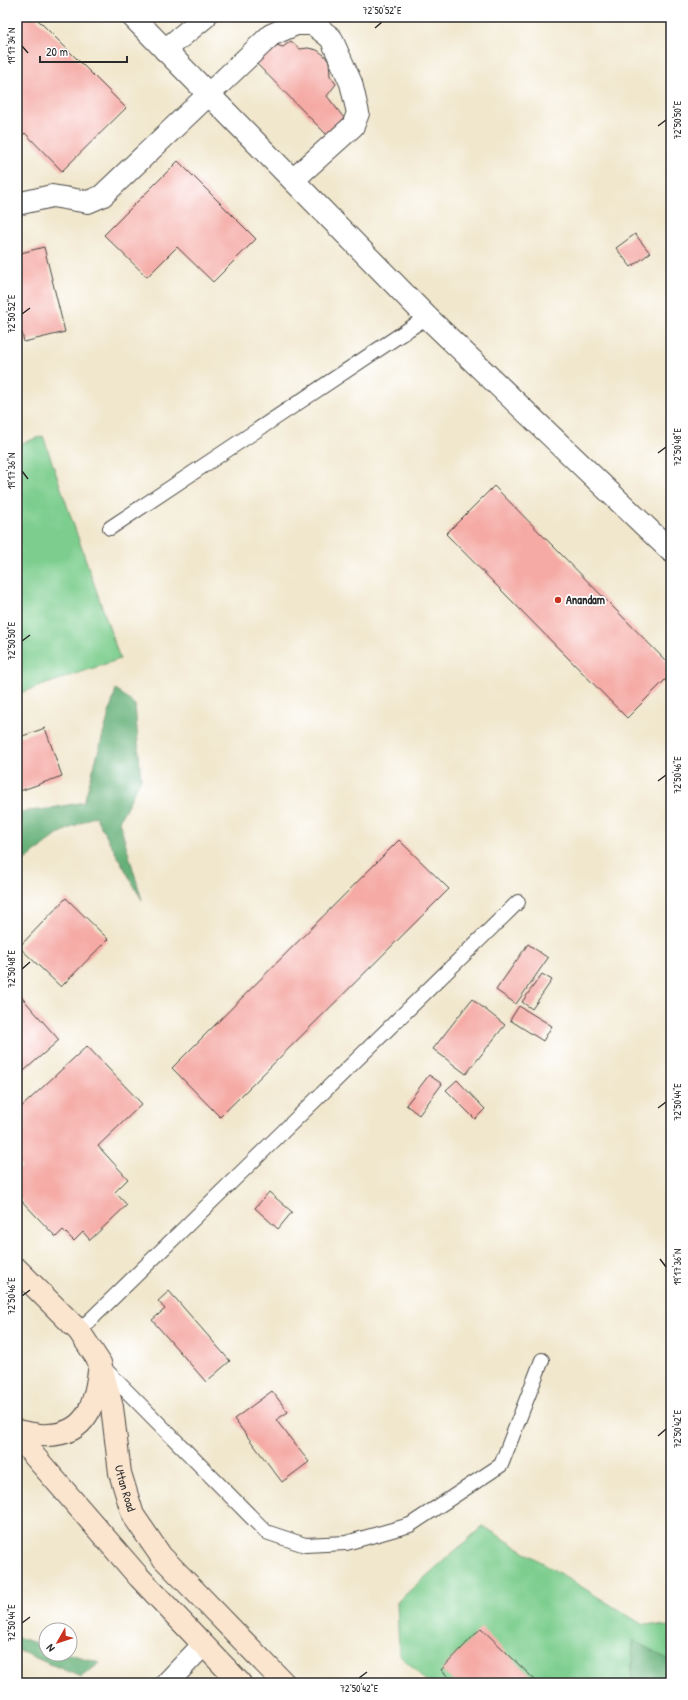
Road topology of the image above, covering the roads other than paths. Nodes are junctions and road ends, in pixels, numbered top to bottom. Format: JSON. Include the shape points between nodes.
{"nodes":[{"id":1,"x":134,"y":17,"type":"edge"},
{"id":2,"x":205,"y":17,"type":"edge"},
{"id":3,"x":165,"y":50,"type":"junction"},
{"id":4,"x":208,"y":94,"type":"junction"},
{"id":5,"x":293,"y":180,"type":"junction"},
{"id":6,"x":17,"y":204,"type":"edge"},
{"id":7,"x":427,"y":316,"type":"junction"},
{"id":8,"x":110,"y":528,"type":"dead end"},
{"id":9,"x":671,"y":551,"type":"edge"},
{"id":10,"x":518,"y":902,"type":"dead end"},
{"id":11,"x":17,"y":1268,"type":"edge"},
{"id":12,"x":79,"y":1330,"type":"junction"},
{"id":13,"x":542,"y":1360,"type":"dead end"},
{"id":14,"x":100,"y":1364,"type":"junction"},
{"id":15,"x":17,"y":1431,"type":"edge"},
{"id":16,"x":17,"y":1436,"type":"edge"},
{"id":17,"x":203,"y":1645,"type":"junction"},
{"id":18,"x":167,"y":1683,"type":"edge"},
{"id":19,"x":240,"y":1683,"type":"edge"},
{"id":20,"x":284,"y":1683,"type":"edge"}],
"edges":[{"from":1,"to":3,"type":"street"},
{"from":2,"to":3,"type":"street"},
{"from":3,"to":4,"type":"street"},
{"from":4,"to":5,"type":"street"},
{"from":4,"to":5,"type":"street","via":[[271,35],[296,24],[314,24],[331,38],[351,83],[358,113],[353,126]]},
{"from":4,"to":6,"type":"street","via":[[102,196],[88,202],[52,196]]},
{"from":5,"to":7,"type":"street"},
{"from":7,"to":8,"type":"lane"},
{"from":7,"to":9,"type":"street"},
{"from":10,"to":12,"type":"lane"},
{"from":11,"to":12,"type":"main road","name":"Uttan Road"},
{"from":12,"to":14,"type":"main road","name":"Uttan Road"},
{"from":13,"to":14,"type":"lane","via":[[501,1465],[410,1525],[346,1543],[305,1545],[266,1532]]},
{"from":14,"to":15,"type":"main road","via":[[96,1393],[89,1414],[73,1430],[48,1435]]},
{"from":14,"to":20,"type":"main road","name":"Uttan Road","via":[[112,1407],[120,1473],[133,1515],[161,1556]]},
{"from":16,"to":17,"type":"main road","via":[[139,1577]]},
{"from":17,"to":18,"type":"street"},
{"from":17,"to":19,"type":"main road"}]}
